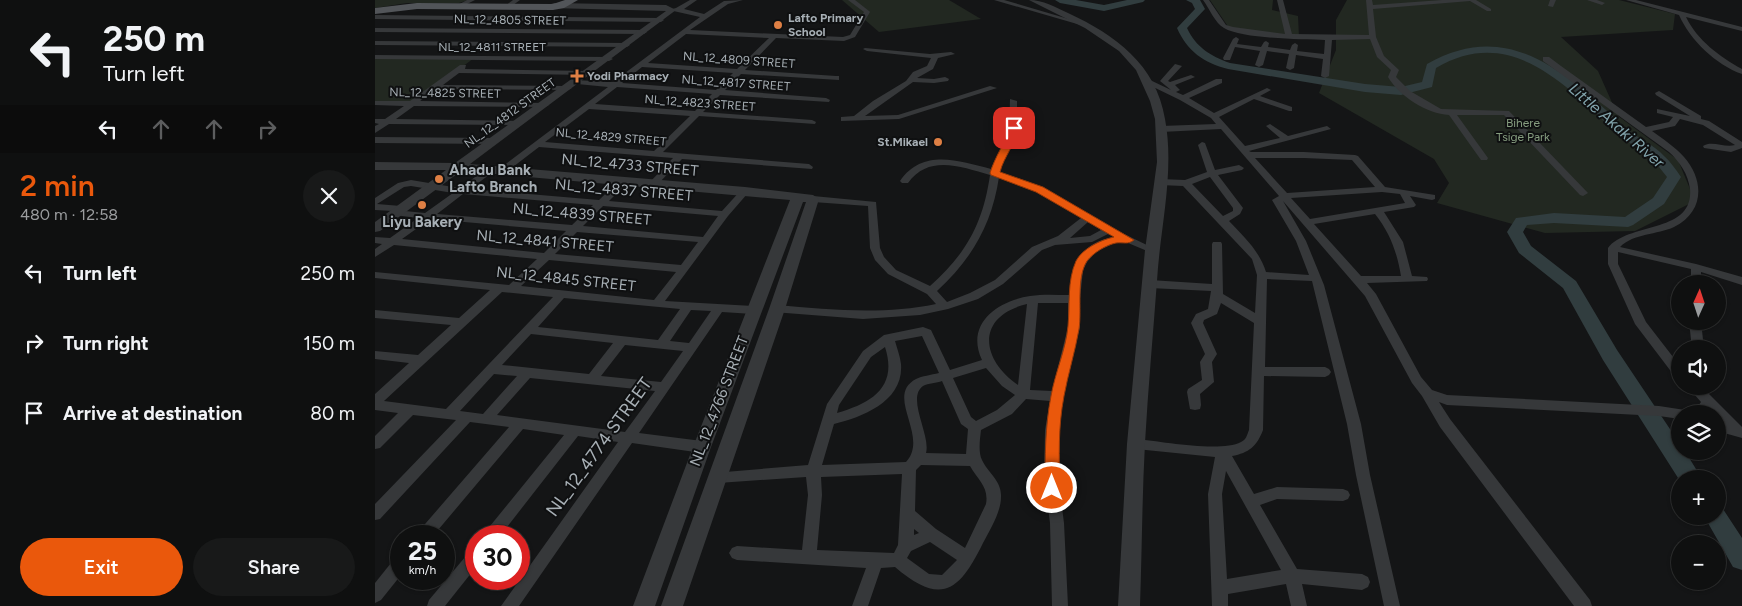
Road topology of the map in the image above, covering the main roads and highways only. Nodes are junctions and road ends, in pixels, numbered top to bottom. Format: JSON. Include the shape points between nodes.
{"nodes":[{"id":1,"x":479,"y":4,"type":"edge"},
{"id":2,"x":511,"y":4,"type":"edge"},
{"id":3,"x":566,"y":4,"type":"edge"},
{"id":4,"x":375,"y":10,"type":"edge"}],
"edges":[{"from":1,"to":2,"type":"main road"},
{"from":1,"to":4,"type":"main road"},
{"from":2,"to":3,"type":"main road"}]}
